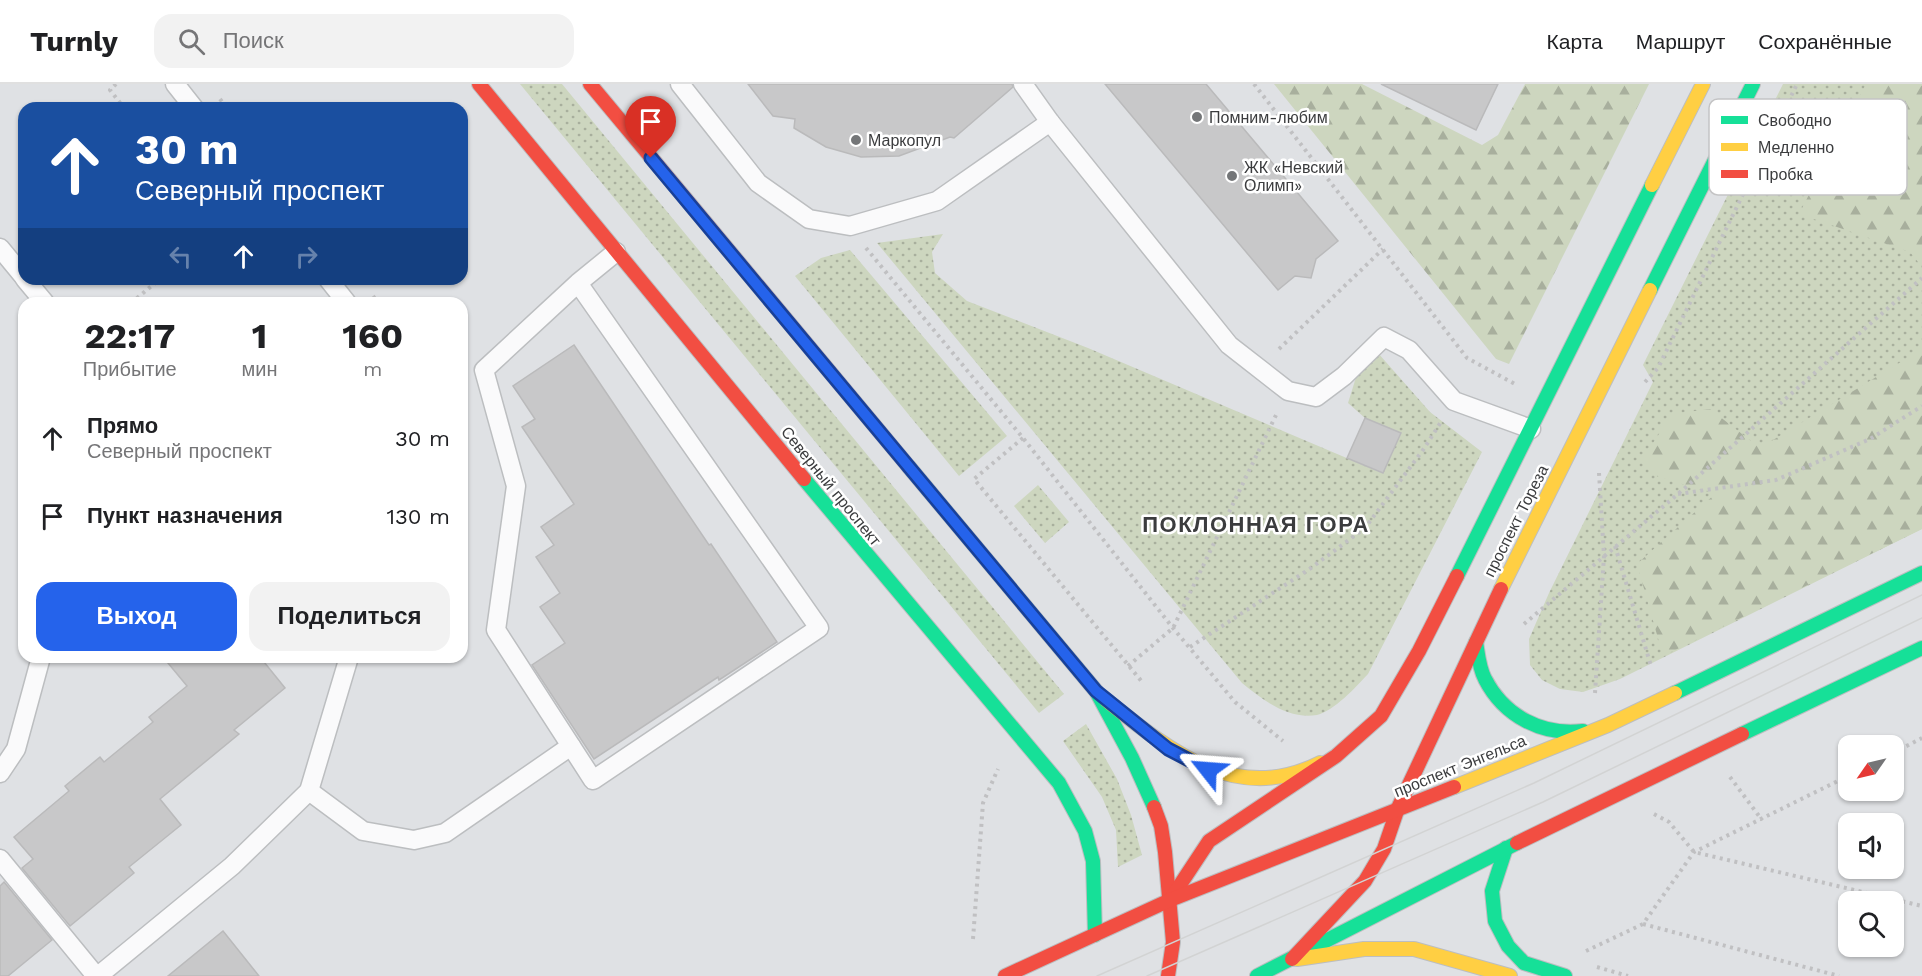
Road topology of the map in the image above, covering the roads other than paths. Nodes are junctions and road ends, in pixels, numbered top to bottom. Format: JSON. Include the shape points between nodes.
{"nodes":[{"id":1,"x":175,"y":84,"type":"edge"},
{"id":2,"x":479,"y":84,"type":"edge"},
{"id":3,"x":590,"y":84,"type":"edge"},
{"id":4,"x":680,"y":84,"type":"edge"},
{"id":5,"x":1023,"y":84,"type":"edge"},
{"id":6,"x":1703,"y":84,"type":"edge"},
{"id":7,"x":1753,"y":84,"type":"edge"},
{"id":8,"x":1746,"y":99,"type":"edge"},
{"id":9,"x":189,"y":102,"type":"edge"},
{"id":10,"x":1050,"y":122,"type":"junction"},
{"id":11,"x":1709,"y":173,"type":"edge"},
{"id":12,"x":0,"y":248,"type":"edge"},
{"id":13,"x":616,"y":252,"type":"junction"},
{"id":14,"x":18,"y":270,"type":"edge"},
{"id":15,"x":578,"y":283,"type":"junction"},
{"id":16,"x":31,"y":285,"type":"edge"},
{"id":17,"x":333,"y":285,"type":"edge"},
{"id":18,"x":40,"y":297,"type":"edge"},
{"id":19,"x":342,"y":297,"type":"edge"},
{"id":20,"x":1531,"y":429,"type":"junction"},
{"id":21,"x":1922,"y":573,"type":"edge"},
{"id":22,"x":1476,"y":642,"type":"junction"},
{"id":23,"x":1922,"y":648,"type":"edge"},
{"id":24,"x":38,"y":663,"type":"edge"},
{"id":25,"x":347,"y":663,"type":"edge"},
{"id":26,"x":1096,"y":691,"type":"junction"},
{"id":27,"x":1608,"y":725,"type":"junction"},
{"id":28,"x":571,"y":746,"type":"junction"},
{"id":29,"x":1336,"y":756,"type":"junction"},
{"id":30,"x":0,"y":773,"type":"edge"},
{"id":31,"x":309,"y":791,"type":"junction"},
{"id":32,"x":1398,"y":808,"type":"junction"},
{"id":33,"x":1506,"y":848,"type":"junction"},
{"id":34,"x":0,"y":859,"type":"edge"},
{"id":35,"x":1170,"y":900,"type":"junction"},
{"id":36,"x":1095,"y":935,"type":"junction"},
{"id":37,"x":1292,"y":959,"type":"junction"},
{"id":38,"x":97,"y":976,"type":"edge"},
{"id":39,"x":1005,"y":976,"type":"edge"},
{"id":40,"x":1168,"y":976,"type":"edge"},
{"id":41,"x":1257,"y":976,"type":"edge"},
{"id":42,"x":1510,"y":976,"type":"edge"},
{"id":43,"x":1565,"y":976,"type":"edge"}],
"edges":[{"from":1,"to":9,"type":"lane"},
{"from":2,"to":13,"type":"main road","name":"Северный проспект"},
{"from":3,"to":26,"type":"main road"},
{"from":4,"to":10,"type":"lane","via":[[758,183],[809,219],[850,226],[937,201]]},
{"from":5,"to":10,"type":"lane"},
{"from":6,"to":20,"type":"main road","name":"проспект Тореза"},
{"from":7,"to":8,"type":"main road","name":"проспект Тореза"},
{"from":10,"to":20,"type":"lane","via":[[1229,345],[1288,391],[1316,397],[1384,338],[1409,350],[1454,401]]},
{"from":11,"to":22,"type":"main road","name":"проспект Тореза"},
{"from":12,"to":14,"type":"lane"},
{"from":13,"to":15,"type":"lane"},
{"from":13,"to":36,"type":"main road","name":"Северный проспект","via":[[1059,783],[1084,831],[1093,861]]},
{"from":15,"to":28,"type":"lane","via":[[484,370],[516,486],[496,630]]},
{"from":15,"to":28,"type":"lane","via":[[819,628],[593,780]]},
{"from":16,"to":18,"type":"lane"},
{"from":17,"to":19,"type":"lane"},
{"from":20,"to":29,"type":"main road","name":"проспект Тореза","via":[[1419,651],[1381,716]]},
{"from":21,"to":27,"type":"main road","name":"проспект Энгельса"},
{"from":22,"to":27,"type":"main road","via":[[1484,678],[1505,708],[1536,727],[1572,733]]},
{"from":22,"to":32,"type":"main road","name":"проспект Тореза"},
{"from":23,"to":33,"type":"main road"},
{"from":24,"to":30,"type":"lane","via":[[16,749]]},
{"from":25,"to":31,"type":"lane"},
{"from":26,"to":29,"type":"main road","via":[[1168,749],[1208,770],[1251,779],[1296,774]]},
{"from":26,"to":35,"type":"main road","via":[[1132,758],[1161,826]]},
{"from":27,"to":32,"type":"main road","name":"проспект Энгельса"},
{"from":28,"to":31,"type":"lane","via":[[445,833],[414,840],[363,831]]},
{"from":29,"to":35,"type":"main road","name":"проспект Тореза","via":[[1209,841]]},
{"from":31,"to":38,"type":"lane","via":[[232,866]]},
{"from":32,"to":35,"type":"main road","name":"проспект Энгельса"},
{"from":32,"to":37,"type":"main road","name":"проспект Тореза","via":[[1384,849],[1365,881]]},
{"from":33,"to":37,"type":"main road"},
{"from":33,"to":43,"type":"main road","via":[[1492,891],[1496,921],[1509,946],[1524,963]]},
{"from":34,"to":38,"type":"lane"},
{"from":35,"to":36,"type":"main road","name":"проспект Энгельса"},
{"from":35,"to":40,"type":"main road","via":[[1173,942]]},
{"from":36,"to":39,"type":"main road","name":"проспект Энгельса"},
{"from":37,"to":41,"type":"main road"},
{"from":37,"to":42,"type":"main road","via":[[1364,949],[1414,949]]}]}
